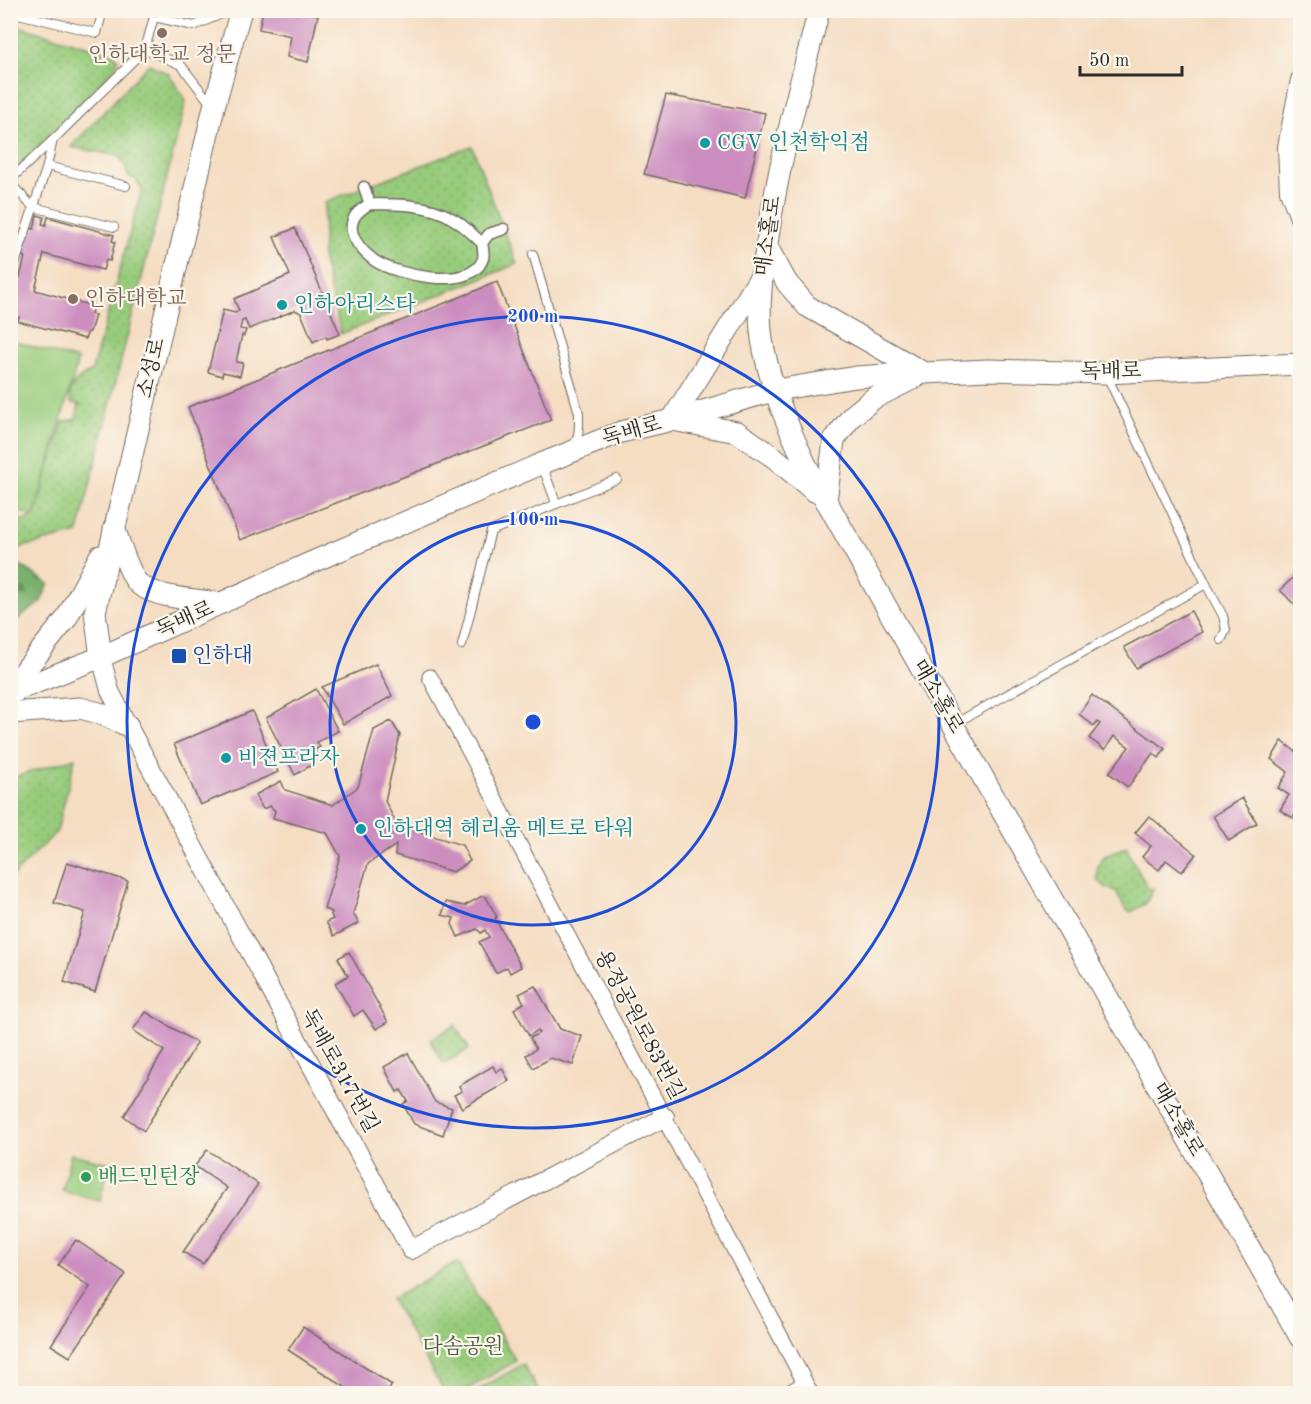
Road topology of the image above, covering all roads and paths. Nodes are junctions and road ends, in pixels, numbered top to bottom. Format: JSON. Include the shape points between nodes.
{"nodes":[{"id":1,"x":104,"y":10,"type":"edge"},
{"id":2,"x":231,"y":10,"type":"edge"},
{"id":3,"x":241,"y":10,"type":"edge"},
{"id":4,"x":819,"y":10,"type":"edge"},
{"id":5,"x":10,"y":12,"type":"edge"},
{"id":6,"x":153,"y":14,"type":"edge"},
{"id":7,"x":145,"y":49,"type":"junction"},
{"id":8,"x":1300,"y":80,"type":"edge"},
{"id":9,"x":214,"y":107,"type":"junction"},
{"id":10,"x":52,"y":140,"type":"junction"},
{"id":11,"x":47,"y":166,"type":"junction"},
{"id":12,"x":10,"y":181,"type":"edge"},
{"id":13,"x":126,"y":186,"type":"dead end"},
{"id":14,"x":364,"y":187,"type":"dead end"},
{"id":15,"x":370,"y":204,"type":"junction"},
{"id":16,"x":33,"y":207,"type":"junction"},
{"id":17,"x":1300,"y":220,"type":"edge"},
{"id":18,"x":114,"y":227,"type":"dead end"},
{"id":19,"x":504,"y":229,"type":"dead end"},
{"id":20,"x":482,"y":243,"type":"junction"},
{"id":21,"x":766,"y":245,"type":"junction"},
{"id":22,"x":533,"y":254,"type":"dead end"},
{"id":23,"x":762,"y":273,"type":"junction"},
{"id":24,"x":10,"y":279,"type":"edge"},
{"id":25,"x":1300,"y":364,"type":"edge"},
{"id":26,"x":924,"y":373,"type":"junction"},
{"id":27,"x":1106,"y":373,"type":"junction"},
{"id":28,"x":776,"y":390,"type":"junction"},
{"id":29,"x":672,"y":420,"type":"junction"},
{"id":30,"x":567,"y":454,"type":"junction"},
{"id":31,"x":541,"y":464,"type":"junction"},
{"id":32,"x":617,"y":479,"type":"dead end"},
{"id":33,"x":826,"y":501,"type":"junction"},
{"id":34,"x":556,"y":503,"type":"junction"},
{"id":35,"x":114,"y":528,"type":"junction"},
{"id":36,"x":1206,"y":584,"type":"junction"},
{"id":37,"x":221,"y":603,"type":"junction"},
{"id":38,"x":1221,"y":640,"type":"dead end"},
{"id":39,"x":462,"y":645,"type":"dead end"},
{"id":40,"x":102,"y":657,"type":"junction"},
{"id":41,"x":430,"y":676,"type":"dead end"},
{"id":42,"x":10,"y":690,"type":"edge"},
{"id":43,"x":10,"y":694,"type":"edge"},
{"id":44,"x":10,"y":713,"type":"edge"},
{"id":45,"x":953,"y":725,"type":"junction"},
{"id":46,"x":128,"y":726,"type":"junction"},
{"id":47,"x":665,"y":1118,"type":"junction"},
{"id":48,"x":1300,"y":1336,"type":"edge"},
{"id":49,"x":808,"y":1387,"type":"edge"},
{"id":50,"x":780,"y":1394,"type":"edge"}],
"edges":[{"from":1,"to":5,"type":"lane","via":[[97,33]]},
{"from":2,"to":6,"type":"lane","via":[[194,27]]},
{"from":3,"to":9,"type":"main road","name":"소성로"},
{"from":4,"to":21,"type":"main road","name":"매소홀로","via":[[777,179]]},
{"from":6,"to":7,"type":"lane"},
{"from":7,"to":9,"type":"lane","via":[[181,65]]},
{"from":7,"to":10,"type":"lane"},
{"from":8,"to":17,"type":"street","via":[[1287,147],[1288,191]]},
{"from":9,"to":35,"type":"main road","name":"소성로"},
{"from":10,"to":11,"type":"lane"},
{"from":10,"to":12,"type":"lane"},
{"from":11,"to":13,"type":"lane"},
{"from":11,"to":16,"type":"lane"},
{"from":12,"to":16,"type":"lane"},
{"from":14,"to":15,"type":"street"},
{"from":15,"to":20,"type":"street","via":[[435,211],[452,218]]},
{"from":15,"to":20,"type":"street","via":[[351,220],[351,232],[375,261],[393,269],[439,279],[466,275],[477,270],[484,260]]},
{"from":16,"to":18,"type":"lane"},
{"from":16,"to":24,"type":"lane"},
{"from":19,"to":20,"type":"street","via":[[489,234]]},
{"from":21,"to":23,"type":"main road","name":"매소홀로"},
{"from":21,"to":26,"type":"main road","via":[[787,283],[807,306]]},
{"from":22,"to":30,"type":"lane","via":[[579,413],[576,441]]},
{"from":23,"to":28,"type":"main road","name":"매소홀로","via":[[764,349]]},
{"from":23,"to":29,"type":"main road"},
{"from":25,"to":27,"type":"main road","name":"독배로"},
{"from":26,"to":27,"type":"main road","name":"독배로"},
{"from":26,"to":28,"type":"main road","name":"독배로","via":[[856,377]]},
{"from":26,"to":33,"type":"main road","via":[[874,398],[852,416],[834,440]]},
{"from":27,"to":36,"type":"lane"},
{"from":28,"to":29,"type":"main road","name":"독배로"},
{"from":28,"to":33,"type":"main road","name":"매소홀로","via":[[788,427]]},
{"from":29,"to":30,"type":"main road","name":"독배로","via":[[621,432]]},
{"from":29,"to":33,"type":"main road","via":[[737,432],[776,458]]},
{"from":30,"to":31,"type":"main road","name":"독배로"},
{"from":31,"to":34,"type":"lane"},
{"from":31,"to":37,"type":"main road","name":"독배로"},
{"from":32,"to":34,"type":"lane"},
{"from":33,"to":45,"type":"main road","name":"매소홀로"},
{"from":34,"to":39,"type":"lane","via":[[491,531]]},
{"from":35,"to":37,"type":"main road","via":[[128,564],[144,589]]},
{"from":35,"to":40,"type":"main road","name":"소성로","via":[[95,612]]},
{"from":35,"to":42,"type":"main road","via":[[74,607]]},
{"from":36,"to":38,"type":"lane","via":[[1223,616],[1226,630]]},
{"from":36,"to":45,"type":"lane"},
{"from":37,"to":40,"type":"main road","name":"독배로"},
{"from":40,"to":43,"type":"main road","name":"독배로"},
{"from":40,"to":46,"type":"street","name":"독배로317번길","via":[[110,691]]},
{"from":41,"to":47,"type":"street","name":"용정공원로83번길"},
{"from":44,"to":46,"type":"main road","via":[[80,708]]},
{"from":45,"to":48,"type":"main road","name":"매소홀로"},
{"from":46,"to":47,"type":"street","name":"독배로317번길","via":[[411,1250]]},
{"from":47,"to":49,"type":"street","name":"용정공원로83번길"},
{"from":49,"to":50,"type":"lane"}]}
